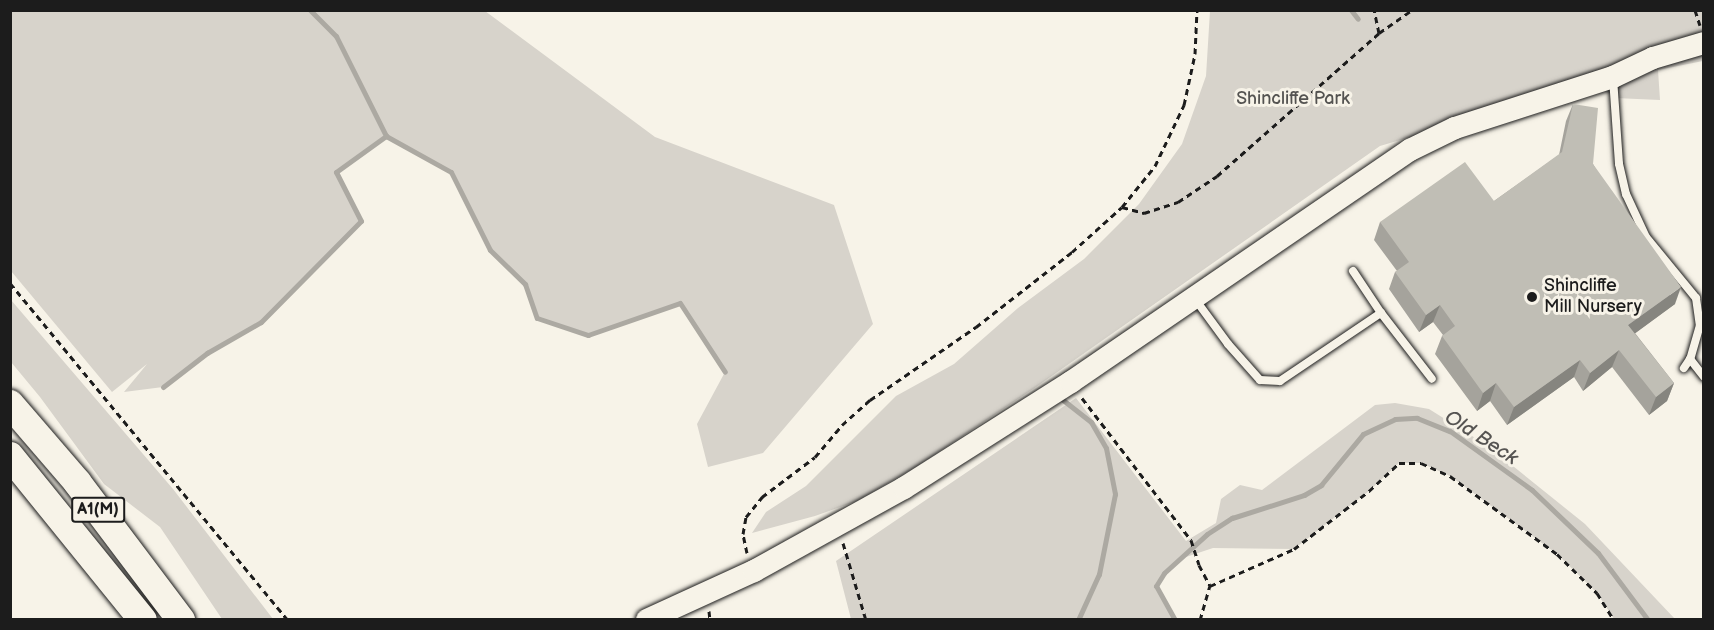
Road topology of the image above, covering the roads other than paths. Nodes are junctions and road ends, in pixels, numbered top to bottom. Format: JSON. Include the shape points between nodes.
{"nodes":[{"id":1,"x":1704,"y":43,"type":"edge"},
{"id":2,"x":1613,"y":77,"type":"junction"},
{"id":3,"x":1353,"y":271,"type":"dead end"},
{"id":4,"x":1193,"y":296,"type":"junction"},
{"id":5,"x":1380,"y":313,"type":"junction"},
{"id":6,"x":1690,"y":359,"type":"junction"},
{"id":7,"x":1684,"y":368,"type":"dead end"},
{"id":8,"x":1704,"y":377,"type":"edge"},
{"id":9,"x":1432,"y":379,"type":"dead end"},
{"id":10,"x":10,"y":404,"type":"edge"},
{"id":11,"x":10,"y":456,"type":"edge"},
{"id":12,"x":142,"y":620,"type":"edge"},
{"id":13,"x":181,"y":620,"type":"edge"},
{"id":14,"x":647,"y":620,"type":"edge"}],
"edges":[{"from":1,"to":2,"type":"main road","via":[[1653,58]]},
{"from":2,"to":4,"type":"main road","via":[[1455,128],[1410,150]]},
{"from":2,"to":6,"type":"lane","via":[[1626,194],[1646,237],[1696,298],[1700,325]]},
{"from":3,"to":5,"type":"lane"},
{"from":4,"to":5,"type":"lane","via":[[1260,380],[1280,381]]},
{"from":4,"to":14,"type":"main road","via":[[1071,382],[838,527]]},
{"from":5,"to":9,"type":"lane"},
{"from":6,"to":7,"type":"lane"},
{"from":6,"to":8,"type":"lane"},
{"from":10,"to":13,"type":"highway","number":"A1(M)","via":[[77,482]]},
{"from":11,"to":12,"type":"highway","number":"A1(M)"}]}
